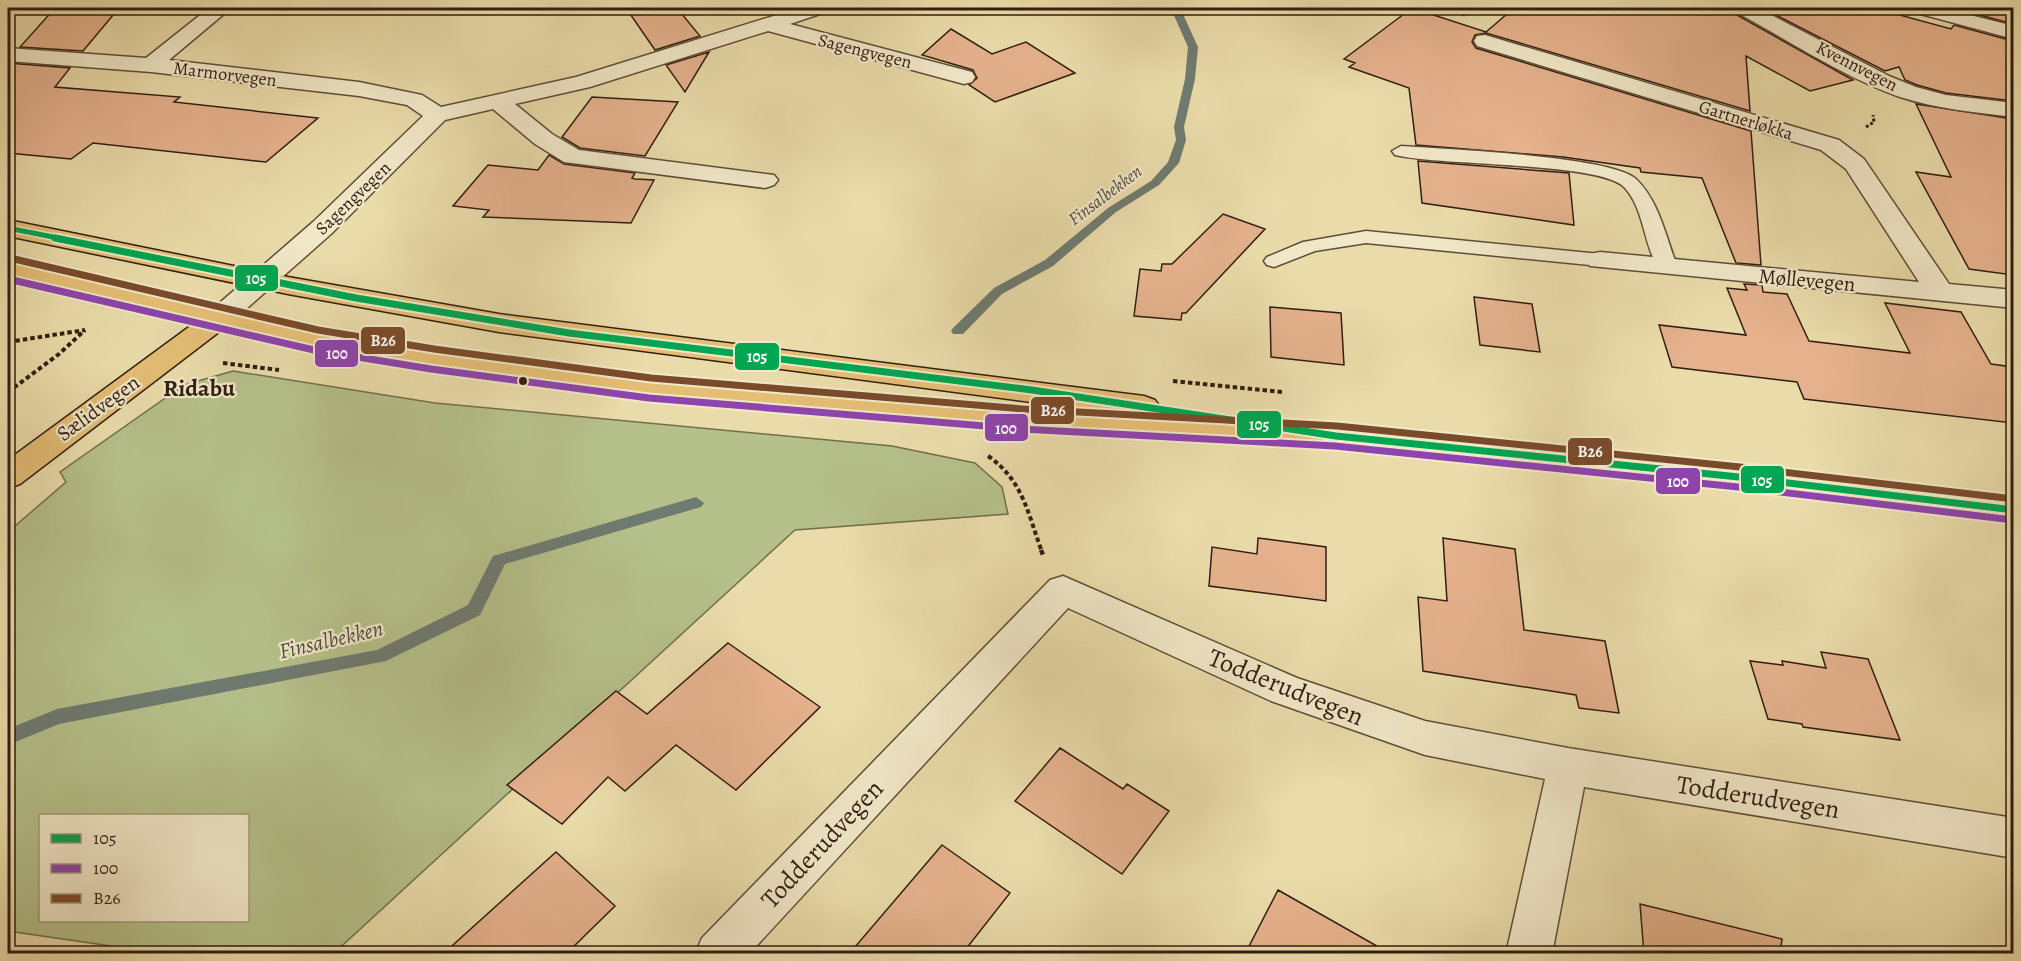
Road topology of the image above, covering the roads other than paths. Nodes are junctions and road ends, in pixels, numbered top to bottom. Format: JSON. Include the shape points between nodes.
{"nodes":[{"id":1,"x":221,"y":8,"type":"edge"},
{"id":2,"x":1743,"y":8,"type":"edge"},
{"id":3,"x":1920,"y":8,"type":"edge"},
{"id":4,"x":809,"y":9,"type":"edge"},
{"id":5,"x":766,"y":24,"type":"junction"},
{"id":6,"x":2013,"y":33,"type":"edge"},
{"id":7,"x":1485,"y":41,"type":"dead end"},
{"id":8,"x":8,"y":55,"type":"edge"},
{"id":9,"x":151,"y":65,"type":"junction"},
{"id":10,"x":964,"y":78,"type":"dead end"},
{"id":11,"x":499,"y":102,"type":"junction"},
{"id":12,"x":2013,"y":110,"type":"edge"},
{"id":13,"x":437,"y":115,"type":"junction"},
{"id":14,"x":1401,"y":151,"type":"dead end"},
{"id":15,"x":765,"y":180,"type":"dead end"},
{"id":16,"x":8,"y":228,"type":"edge"},
{"id":17,"x":1600,"y":260,"type":"joint"},
{"id":18,"x":1274,"y":261,"type":"dead end"},
{"id":19,"x":1667,"y":266,"type":"junction"},
{"id":20,"x":8,"y":268,"type":"edge"},
{"id":21,"x":262,"y":280,"type":"junction"},
{"id":22,"x":1940,"y":292,"type":"junction"},
{"id":23,"x":2013,"y":299,"type":"edge"},
{"id":24,"x":218,"y":319,"type":"junction"},
{"id":25,"x":1336,"y":436,"type":"junction"},
{"id":26,"x":8,"y":476,"type":"edge"},
{"id":27,"x":2013,"y":510,"type":"edge"},
{"id":28,"x":1568,"y":766,"type":"junction"},
{"id":29,"x":2013,"y":838,"type":"edge"},
{"id":30,"x":718,"y":954,"type":"edge"},
{"id":31,"x":1529,"y":954,"type":"edge"}],
"edges":[{"from":1,"to":9,"type":"street"},
{"from":2,"to":12,"type":"street","name":"Kvennvegen","via":[[1908,92],[1946,102]]},
{"from":3,"to":6,"type":"street"},
{"from":4,"to":5,"type":"street","name":"Sagengvegen"},
{"from":5,"to":10,"type":"street","name":"Sagengvegen"},
{"from":5,"to":11,"type":"street","name":"Sagengvegen","via":[[582,82]]},
{"from":7,"to":22,"type":"street","name":"Gartnerløkka","via":[[1830,145],[1855,164]]},
{"from":8,"to":9,"type":"street","name":"Marmorvegen"},
{"from":9,"to":13,"type":"street","name":"Marmorvegen","via":[[386,93],[414,100]]},
{"from":11,"to":13,"type":"street","name":"Sagengvegen"},
{"from":11,"to":15,"type":"street","via":[[541,137],[573,156]]},
{"from":13,"to":21,"type":"street","name":"Sagengvegen","via":[[322,228]]},
{"from":14,"to":19,"type":"lane","via":[[1581,167],[1624,178],[1638,193]]},
{"from":16,"to":21,"type":"main road"},
{"from":17,"to":18,"type":"lane","via":[[1366,237],[1310,246]]},
{"from":17,"to":19,"type":"street","name":"Møllevegen"},
{"from":19,"to":22,"type":"street","name":"Møllevegen"},
{"from":20,"to":24,"type":"main road"},
{"from":21,"to":24,"type":"street","name":"Sagengvegen"},
{"from":21,"to":25,"type":"main road","via":[[568,333],[1032,390]]},
{"from":22,"to":23,"type":"street","name":"Møllevegen"},
{"from":24,"to":25,"type":"main road","via":[[432,359],[651,388],[1022,419]]},
{"from":24,"to":26,"type":"main road","name":"Sælidvegen"},
{"from":25,"to":27,"type":"main road","via":[[1739,477]]},
{"from":28,"to":29,"type":"street","name":"Todderudvegen"},
{"from":28,"to":30,"type":"street","name":"Todderudvegen","via":[[1425,738],[1344,712],[1285,690],[1063,590]]},
{"from":28,"to":31,"type":"street"}]}
